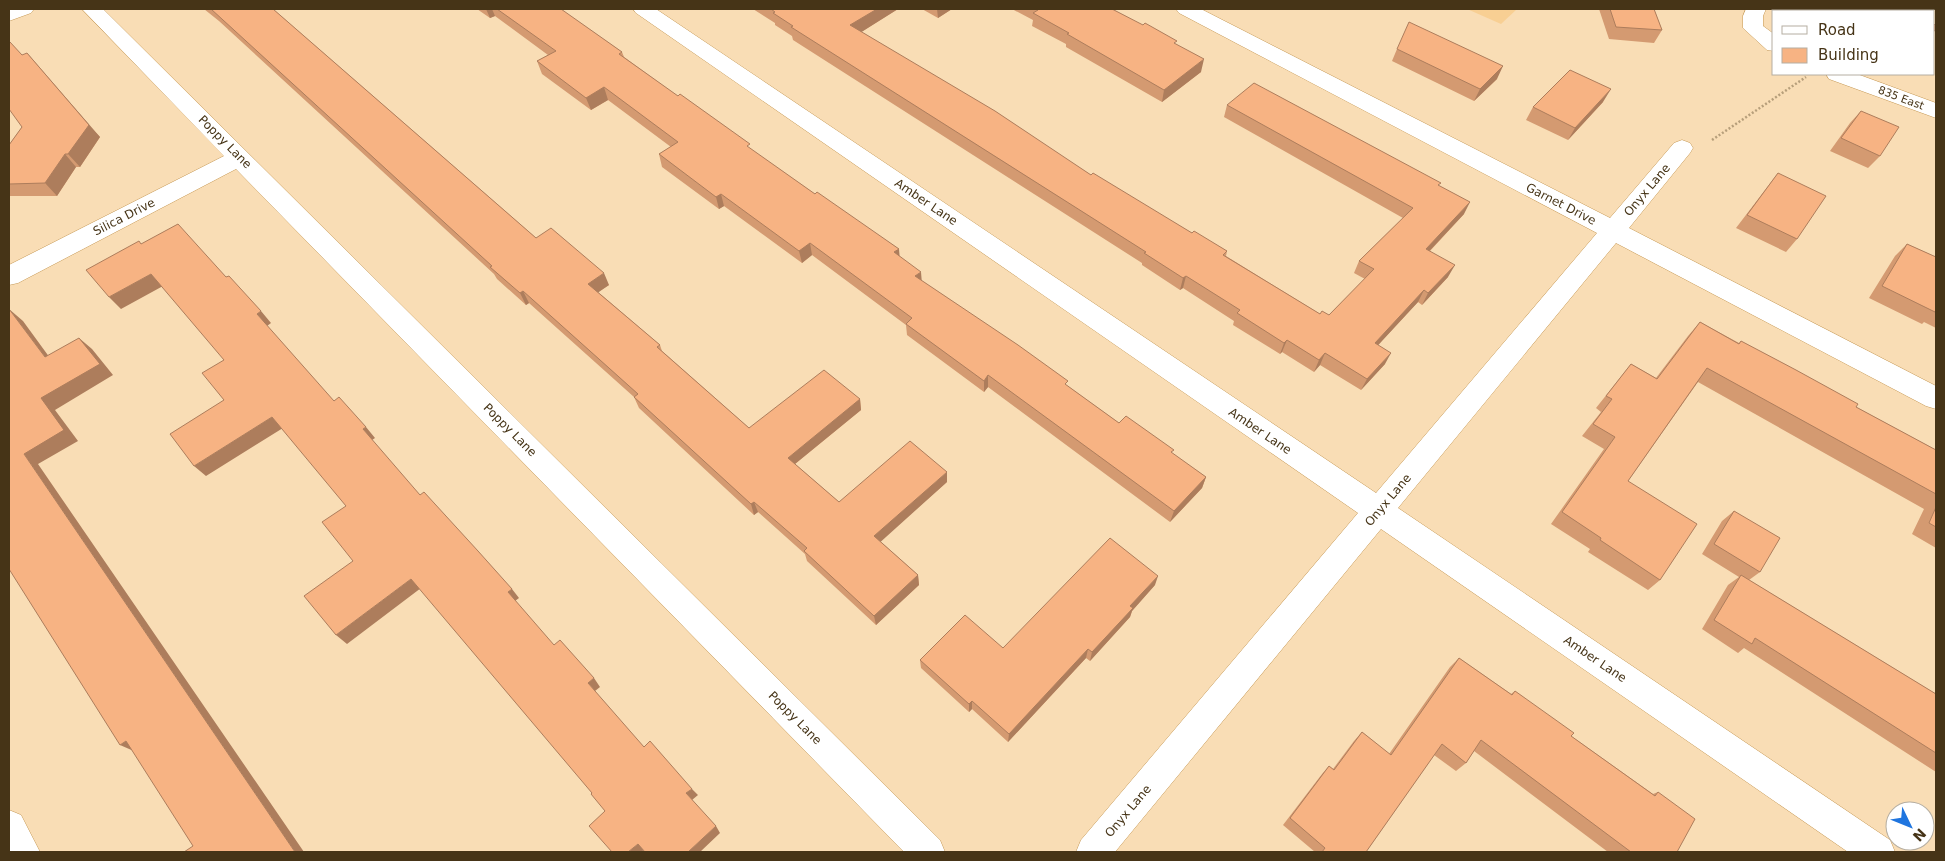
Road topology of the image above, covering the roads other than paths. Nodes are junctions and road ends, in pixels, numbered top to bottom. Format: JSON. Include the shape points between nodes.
{"nodes":[{"id":1,"x":24,"y":9,"type":"edge"},
{"id":2,"x":92,"y":9,"type":"edge"},
{"id":3,"x":643,"y":9,"type":"edge"},
{"id":4,"x":1186,"y":9,"type":"edge"},
{"id":5,"x":9,"y":15,"type":"edge"},
{"id":6,"x":1755,"y":19,"type":"edge"},
{"id":7,"x":1772,"y":42,"type":"edge"},
{"id":8,"x":1841,"y":75,"type":"edge"},
{"id":9,"x":1936,"y":111,"type":"edge"},
{"id":10,"x":1682,"y":148,"type":"road end"},
{"id":11,"x":240,"y":157,"type":"junction"},
{"id":12,"x":1613,"y":231,"type":"junction"},
{"id":13,"x":9,"y":276,"type":"edge"},
{"id":14,"x":1936,"y":398,"type":"edge"},
{"id":15,"x":1378,"y":511,"type":"junction"},
{"id":16,"x":9,"y":827,"type":"edge"},
{"id":17,"x":23,"y":852,"type":"edge"},
{"id":18,"x":928,"y":852,"type":"edge"},
{"id":19,"x":1093,"y":852,"type":"edge"},
{"id":20,"x":1878,"y":852,"type":"edge"}],
"edges":[{"from":1,"to":5,"type":"street"},
{"from":2,"to":11,"type":"street","name":"Poppy Lane"},
{"from":3,"to":15,"type":"street","name":"Amber Lane"},
{"from":4,"to":12,"type":"street","name":"Garnet Drive"},
{"from":6,"to":7,"type":"street"},
{"from":8,"to":9,"type":"street","name":"835 East"},
{"from":10,"to":12,"type":"street","name":"Onyx Lane"},
{"from":11,"to":13,"type":"street","name":"Silica Drive"},
{"from":11,"to":18,"type":"street","name":"Poppy Lane"},
{"from":12,"to":14,"type":"street","name":"Garnet Drive"},
{"from":12,"to":15,"type":"street","name":"Onyx Lane"},
{"from":15,"to":19,"type":"street","name":"Onyx Lane"},
{"from":15,"to":20,"type":"street","name":"Amber Lane"},
{"from":16,"to":17,"type":"street"}]}
